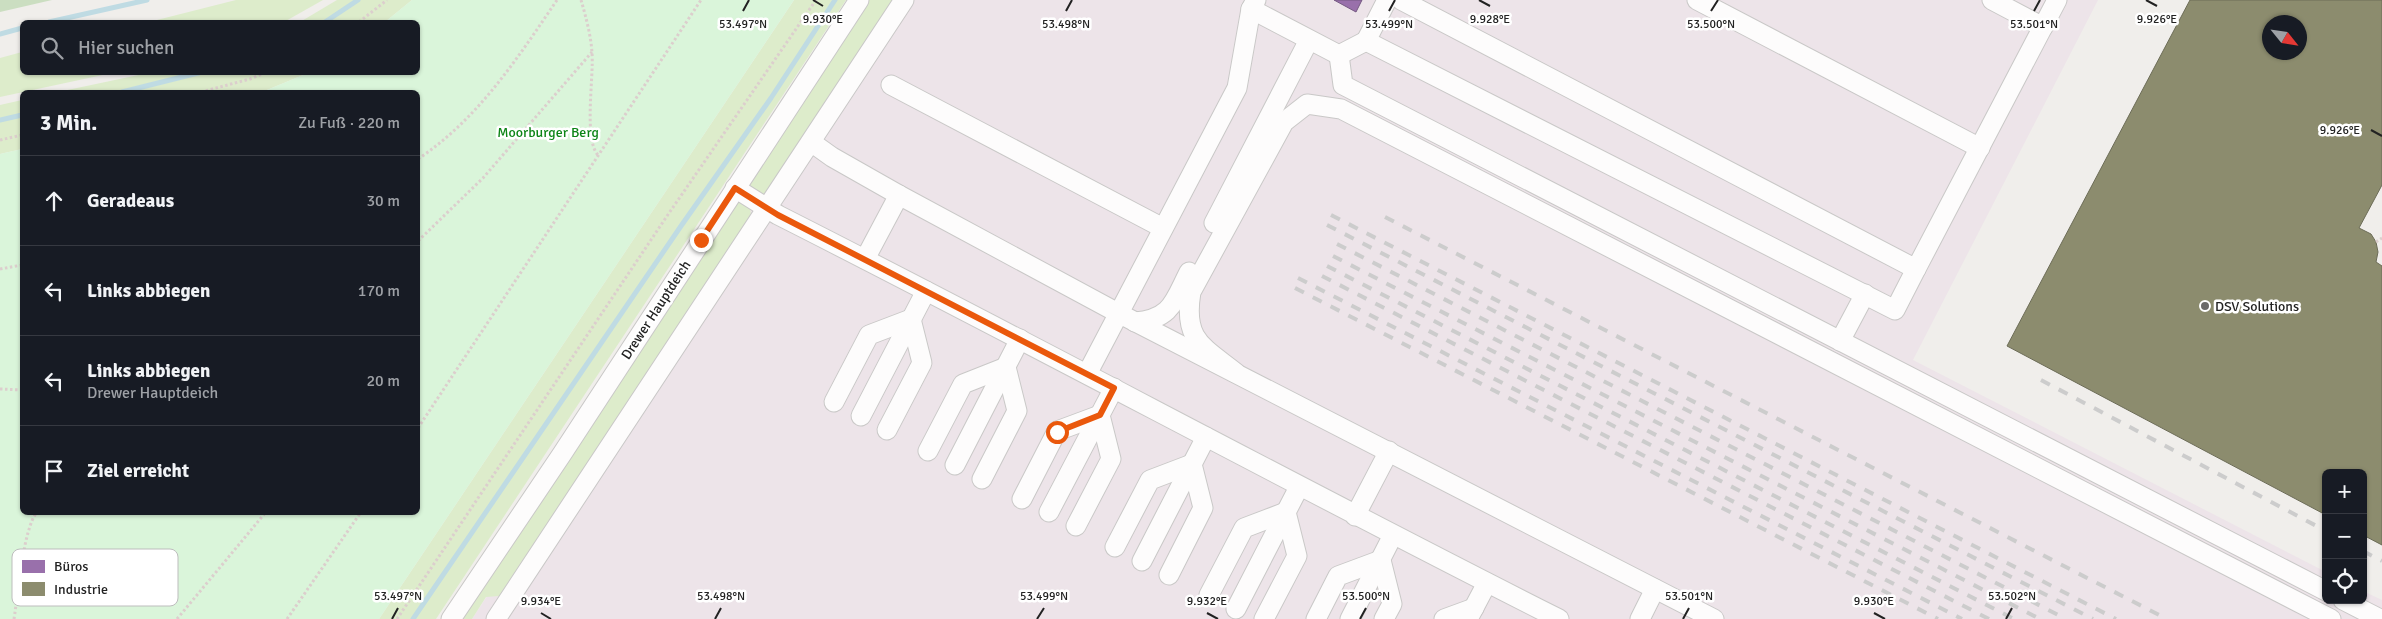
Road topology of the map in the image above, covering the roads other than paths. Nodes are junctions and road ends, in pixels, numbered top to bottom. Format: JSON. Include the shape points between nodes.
{"nodes":[{"id":1,"x":859,"y":0,"type":"edge"},
{"id":2,"x":904,"y":0,"type":"edge"},
{"id":3,"x":1387,"y":0,"type":"edge"},
{"id":4,"x":1401,"y":0,"type":"edge"},
{"id":5,"x":1697,"y":0,"type":"edge"},
{"id":6,"x":1992,"y":0,"type":"edge"},
{"id":7,"x":2057,"y":0,"type":"edge"},
{"id":8,"x":1253,"y":5,"type":"edge"},
{"id":9,"x":2043,"y":26,"type":"junction"},
{"id":10,"x":1309,"y":40,"type":"junction"},
{"id":11,"x":1366,"y":41,"type":"junction"},
{"id":12,"x":1339,"y":55,"type":"junction"},
{"id":13,"x":891,"y":85,"type":"dead end"},
{"id":14,"x":811,"y":142,"type":"junction"},
{"id":15,"x":1980,"y":148,"type":"junction"},
{"id":16,"x":735,"y":188,"type":"junction"},
{"id":17,"x":900,"y":194,"type":"junction"},
{"id":18,"x":767,"y":208,"type":"junction"},
{"id":19,"x":1163,"y":228,"type":"junction"},
{"id":20,"x":865,"y":259,"type":"junction"},
{"id":21,"x":1916,"y":269,"type":"junction"},
{"id":22,"x":926,"y":291,"type":"junction"},
{"id":23,"x":1865,"y":294,"type":"junction"},
{"id":24,"x":1118,"y":313,"type":"junction"},
{"id":25,"x":911,"y":319,"type":"junction"},
{"id":26,"x":1135,"y":322,"type":"junction"},
{"id":27,"x":1020,"y":339,"type":"junction"},
{"id":28,"x":1840,"y":341,"type":"junction"},
{"id":29,"x":1006,"y":367,"type":"junction"},
{"id":30,"x":1236,"y":373,"type":"junction"},
{"id":31,"x":1087,"y":374,"type":"junction"},
{"id":32,"x":1114,"y":388,"type":"junction"},
{"id":33,"x":1100,"y":415,"type":"junction"},
{"id":34,"x":1206,"y":437,"type":"junction"},
{"id":35,"x":1389,"y":452,"type":"junction"},
{"id":36,"x":1192,"y":464,"type":"junction"},
{"id":37,"x":955,"y":465,"type":"junction"},
{"id":38,"x":1299,"y":487,"type":"junction"},
{"id":39,"x":1049,"y":512,"type":"junction"},
{"id":40,"x":1286,"y":512,"type":"junction"},
{"id":41,"x":1355,"y":516,"type":"junction"},
{"id":42,"x":1393,"y":535,"type":"junction"},
{"id":43,"x":1381,"y":560,"type":"junction"},
{"id":44,"x":1142,"y":561,"type":"junction"},
{"id":45,"x":1487,"y":583,"type":"junction"},
{"id":46,"x":1655,"y":589,"type":"junction"},
{"id":47,"x":2322,"y":589,"type":"edge"},
{"id":48,"x":2351,"y":604,"type":"edge"},
{"id":49,"x":1236,"y":608,"type":"edge"},
{"id":50,"x":1471,"y":617,"type":"edge"},
{"id":51,"x":451,"y":619,"type":"edge"},
{"id":52,"x":496,"y":619,"type":"edge"},
{"id":53,"x":1316,"y":619,"type":"edge"},
{"id":54,"x":1327,"y":619,"type":"edge"},
{"id":55,"x":1338,"y":619,"type":"edge"},
{"id":56,"x":1350,"y":619,"type":"edge"},
{"id":57,"x":1361,"y":619,"type":"edge"},
{"id":58,"x":1372,"y":619,"type":"edge"},
{"id":59,"x":1384,"y":619,"type":"edge"},
{"id":60,"x":1444,"y":619,"type":"edge"},
{"id":61,"x":1456,"y":619,"type":"edge"},
{"id":62,"x":1559,"y":619,"type":"edge"},
{"id":63,"x":1640,"y":619,"type":"edge"},
{"id":64,"x":1714,"y":619,"type":"edge"},
{"id":65,"x":2331,"y":619,"type":"edge"},
{"id":66,"x":2380,"y":619,"type":"edge"}],
"edges":[{"from":1,"to":16,"type":"street","name":"Drewer Hauptdeich"},
{"from":2,"to":14,"type":"street"},
{"from":3,"to":11,"type":"street"},
{"from":4,"to":21,"type":"street"},
{"from":5,"to":15,"type":"street"},
{"from":6,"to":9,"type":"street"},
{"from":7,"to":9,"type":"street"},
{"from":8,"to":10,"type":"street"},
{"from":8,"to":19,"type":"street","via":[[1236,88]]},
{"from":9,"to":15,"type":"street"},
{"from":10,"to":12,"type":"street"},
{"from":10,"to":26,"type":"street","via":[[1170,309],[1153,321]]},
{"from":11,"to":12,"type":"street"},
{"from":11,"to":23,"type":"street"},
{"from":12,"to":28,"type":"street","via":[[1343,85]]},
{"from":13,"to":19,"type":"street"},
{"from":14,"to":17,"type":"street"},
{"from":14,"to":18,"type":"street"},
{"from":15,"to":21,"type":"street"},
{"from":16,"to":18,"type":"street"},
{"from":16,"to":51,"type":"street","name":"Drewer Hauptdeich","via":[[568,446]]},
{"from":17,"to":20,"type":"street"},
{"from":17,"to":24,"type":"street"},
{"from":18,"to":20,"type":"street"},
{"from":18,"to":52,"type":"street"},
{"from":19,"to":24,"type":"street"},
{"from":20,"to":22,"type":"street"},
{"from":21,"to":23,"type":"street","via":[[1895,310]]},
{"from":22,"to":25,"type":"street"},
{"from":22,"to":27,"type":"street"},
{"from":23,"to":28,"type":"street"},
{"from":24,"to":26,"type":"street"},
{"from":24,"to":31,"type":"street"},
{"from":25,"to":25,"type":"street","via":[[905,354],[861,416],[869,335]]},
{"from":26,"to":30,"type":"street"},
{"from":27,"to":29,"type":"street"},
{"from":27,"to":31,"type":"street"},
{"from":28,"to":47,"type":"street"},
{"from":29,"to":37,"type":"street"},
{"from":29,"to":37,"type":"street","via":[[963,384]]},
{"from":29,"to":37,"type":"street","via":[[1017,412]]},
{"from":30,"to":35,"type":"street"},
{"from":30,"to":65,"type":"street","via":[[1193,336],[1188,314],[1191,292],[1284,122],[1308,104],[1342,109]]},
{"from":31,"to":32,"type":"street"},
{"from":32,"to":33,"type":"street"},
{"from":32,"to":34,"type":"street"},
{"from":33,"to":39,"type":"street"},
{"from":33,"to":39,"type":"street","via":[[1057,432]]},
{"from":33,"to":39,"type":"street","via":[[1111,459]]},
{"from":34,"to":36,"type":"street"},
{"from":34,"to":38,"type":"street"},
{"from":35,"to":41,"type":"street"},
{"from":35,"to":46,"type":"street"},
{"from":36,"to":44,"type":"street"},
{"from":36,"to":44,"type":"street","via":[[1203,508]]},
{"from":36,"to":44,"type":"street","via":[[1150,480]]},
{"from":38,"to":40,"type":"street"},
{"from":38,"to":41,"type":"street"},
{"from":40,"to":49,"type":"street"},
{"from":40,"to":49,"type":"street","via":[[1244,528]]},
{"from":40,"to":49,"type":"street","via":[[1297,556]]},
{"from":41,"to":42,"type":"street"},
{"from":42,"to":43,"type":"street"},
{"from":42,"to":45,"type":"street"},
{"from":43,"to":53,"type":"street","via":[[1338,576]]},
{"from":43,"to":54,"type":"street","via":[[1347,581]]},
{"from":43,"to":55,"type":"street","via":[[1356,585]]},
{"from":43,"to":56,"type":"street"},
{"from":43,"to":57,"type":"street","via":[[1374,594]]},
{"from":43,"to":58,"type":"street","via":[[1383,599]]},
{"from":43,"to":59,"type":"street","via":[[1392,604]]},
{"from":45,"to":50,"type":"street"},
{"from":45,"to":62,"type":"street"},
{"from":46,"to":63,"type":"street"},
{"from":46,"to":64,"type":"street"},
{"from":48,"to":66,"type":"street"},
{"from":50,"to":60,"type":"street"},
{"from":50,"to":61,"type":"street"}]}
